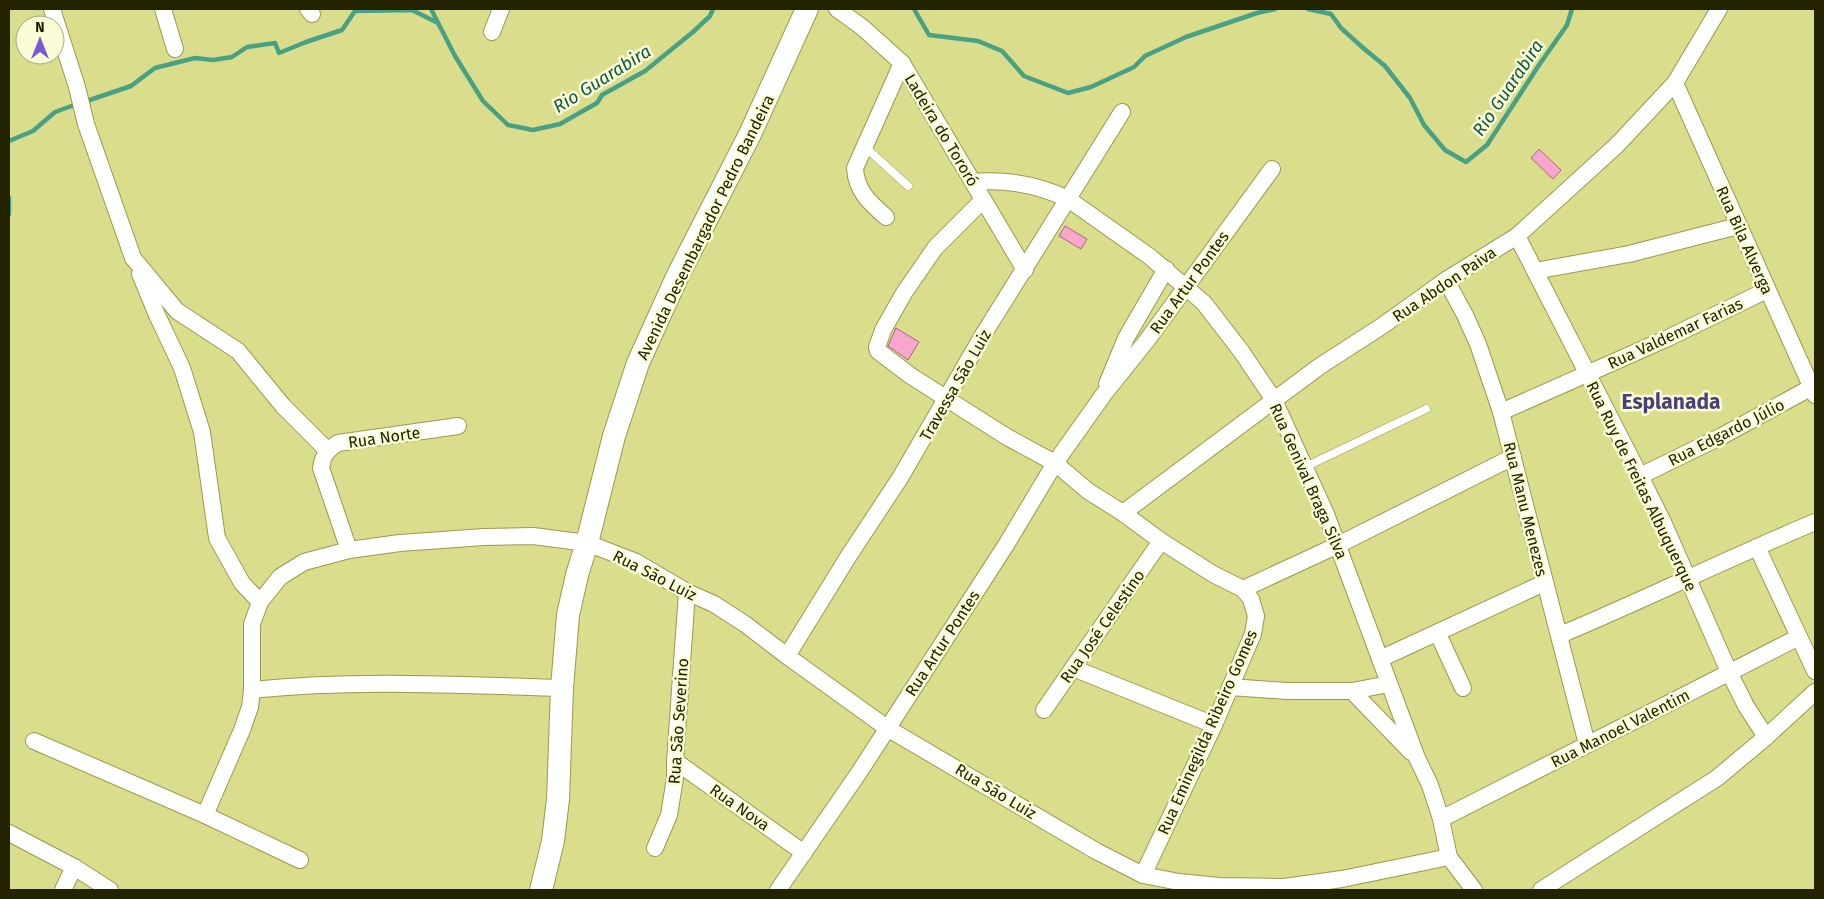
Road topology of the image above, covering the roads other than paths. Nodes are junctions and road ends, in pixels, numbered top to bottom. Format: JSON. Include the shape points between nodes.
{"nodes":[{"id":1,"x":52,"y":9,"type":"edge"},
{"id":2,"x":163,"y":9,"type":"edge"},
{"id":3,"x":501,"y":9,"type":"edge"},
{"id":4,"x":807,"y":9,"type":"edge"},
{"id":5,"x":837,"y":9,"type":"edge"},
{"id":6,"x":1719,"y":9,"type":"edge"},
{"id":7,"x":492,"y":32,"type":"dead end"},
{"id":8,"x":175,"y":50,"type":"dead end"},
{"id":9,"x":902,"y":63,"type":"junction"},
{"id":10,"x":1675,"y":83,"type":"junction"},
{"id":11,"x":1122,"y":112,"type":"dead end"},
{"id":12,"x":864,"y":146,"type":"junction"},
{"id":13,"x":1272,"y":168,"type":"dead end"},
{"id":14,"x":973,"y":182,"type":"junction"},
{"id":15,"x":908,"y":186,"type":"dead end"},
{"id":16,"x":1068,"y":198,"type":"junction"},
{"id":17,"x":983,"y":200,"type":"junction"},
{"id":18,"x":886,"y":217,"type":"dead end"},
{"id":19,"x":1738,"y":226,"type":"junction"},
{"id":20,"x":1517,"y":236,"type":"junction"},
{"id":21,"x":133,"y":258,"type":"junction"},
{"id":22,"x":1166,"y":269,"type":"junction"},
{"id":23,"x":1025,"y":270,"type":"junction"},
{"id":24,"x":1535,"y":271,"type":"junction"},
{"id":25,"x":1446,"y":280,"type":"junction"},
{"id":26,"x":1185,"y":286,"type":"junction"},
{"id":27,"x":1768,"y":290,"type":"junction"},
{"id":28,"x":1587,"y":373,"type":"junction"},
{"id":29,"x":1813,"y":391,"type":"edge"},
{"id":30,"x":1104,"y":394,"type":"junction"},
{"id":31,"x":948,"y":398,"type":"junction"},
{"id":32,"x":1274,"y":400,"type":"junction"},
{"id":33,"x":1426,"y":409,"type":"dead end"},
{"id":34,"x":1501,"y":412,"type":"junction"},
{"id":35,"x":458,"y":426,"type":"dead end"},
{"id":36,"x":327,"y":450,"type":"junction"},
{"id":37,"x":1513,"y":457,"type":"junction"},
{"id":38,"x":1056,"y":463,"type":"junction"},
{"id":39,"x":1305,"y":467,"type":"junction"},
{"id":40,"x":1640,"y":476,"type":"junction"},
{"id":41,"x":1122,"y":513,"type":"junction"},
{"id":42,"x":1815,"y":522,"type":"edge"},
{"id":43,"x":1161,"y":541,"type":"junction"},
{"id":44,"x":587,"y":543,"type":"junction"},
{"id":45,"x":1338,"y":545,"type":"junction"},
{"id":46,"x":1757,"y":547,"type":"junction"},
{"id":47,"x":349,"y":550,"type":"junction"},
{"id":48,"x":1688,"y":578,"type":"junction"},
{"id":49,"x":1544,"y":583,"type":"junction"},
{"id":50,"x":1244,"y":589,"type":"junction"},
{"id":51,"x":687,"y":592,"type":"junction"},
{"id":52,"x":260,"y":602,"type":"junction"},
{"id":53,"x":1438,"y":634,"type":"junction"},
{"id":54,"x":1560,"y":635,"type":"junction"},
{"id":55,"x":1799,"y":637,"type":"junction"},
{"id":56,"x":786,"y":656,"type":"junction"},
{"id":57,"x":1380,"y":659,"type":"junction"},
{"id":58,"x":1073,"y":668,"type":"junction"},
{"id":59,"x":1815,"y":671,"type":"edge"},
{"id":60,"x":1729,"y":672,"type":"junction"},
{"id":61,"x":1389,"y":684,"type":"junction"},
{"id":62,"x":1230,"y":687,"type":"junction"},
{"id":63,"x":562,"y":688,"type":"junction"},
{"id":64,"x":1464,"y":688,"type":"dead end"},
{"id":65,"x":252,"y":690,"type":"junction"},
{"id":66,"x":1352,"y":691,"type":"junction"},
{"id":67,"x":1815,"y":692,"type":"edge"},
{"id":68,"x":1044,"y":710,"type":"dead end"},
{"id":69,"x":1214,"y":725,"type":"junction"},
{"id":70,"x":888,"y":728,"type":"junction"},
{"id":71,"x":1766,"y":737,"type":"junction"},
{"id":72,"x":34,"y":741,"type":"dead end"},
{"id":73,"x":1587,"y":744,"type":"junction"},
{"id":74,"x":1417,"y":758,"type":"junction"},
{"id":75,"x":675,"y":761,"type":"junction"},
{"id":76,"x":205,"y":815,"type":"junction"},
{"id":77,"x":1441,"y":819,"type":"junction"},
{"id":78,"x":9,"y":833,"type":"edge"},
{"id":79,"x":655,"y":848,"type":"dead end"},
{"id":80,"x":804,"y":853,"type":"junction"},
{"id":81,"x":1449,"y":857,"type":"junction"},
{"id":82,"x":300,"y":860,"type":"dead end"},
{"id":83,"x":74,"y":867,"type":"junction"},
{"id":84,"x":1143,"y":874,"type":"junction"},
{"id":85,"x":63,"y":890,"type":"edge"},
{"id":86,"x":110,"y":890,"type":"edge"},
{"id":87,"x":541,"y":890,"type":"edge"},
{"id":88,"x":778,"y":890,"type":"edge"},
{"id":89,"x":1474,"y":890,"type":"edge"},
{"id":90,"x":1541,"y":890,"type":"edge"}],
"edges":[{"from":1,"to":21,"type":"street","via":[[86,124]]},
{"from":2,"to":8,"type":"street"},
{"from":3,"to":7,"type":"street"},
{"from":4,"to":44,"type":"main road","name":"Avenida Desembargador Pedro Bandeira","via":[[638,363],[614,436]]},
{"from":5,"to":9,"type":"street","name":"Ladeira do Tororó"},
{"from":6,"to":10,"type":"street","name":"Rua Abdon Paiva"},
{"from":9,"to":12,"type":"street"},
{"from":9,"to":14,"type":"street","name":"Ladeira do Tororó"},
{"from":10,"to":19,"type":"street","name":"Rua Bila Alverga"},
{"from":10,"to":20,"type":"street","name":"Rua Abdon Paiva","via":[[1617,145]]},
{"from":11,"to":16,"type":"street","name":"Travessa São Luiz"},
{"from":12,"to":15,"type":"lane"},
{"from":12,"to":18,"type":"street","via":[[855,168],[857,182],[862,193]]},
{"from":13,"to":26,"type":"street","name":"Rua Artur Pontes"},
{"from":14,"to":16,"type":"street","name":"Rua Genival Braga Silva","via":[[1012,182]]},
{"from":14,"to":17,"type":"street","name":"Ladeira do Tororó"},
{"from":16,"to":22,"type":"street","name":"Rua Genival Braga Silva"},
{"from":16,"to":23,"type":"street","name":"Travessa São Luiz"},
{"from":17,"to":23,"type":"street","name":"Ladeira do Tororó"},
{"from":17,"to":31,"type":"street","via":[[935,248],[904,293],[877,346],[878,351],[912,376]]},
{"from":19,"to":24,"type":"street","via":[[1630,254]]},
{"from":19,"to":27,"type":"street","name":"Rua Bila Alverga"},
{"from":20,"to":24,"type":"street","name":"Rua Ruy de Freitas Albuquerque"},
{"from":20,"to":25,"type":"street","name":"Rua Abdon Paiva"},
{"from":21,"to":36,"type":"street","via":[[177,311],[238,351],[283,406]]},
{"from":21,"to":52,"type":"street","via":[[182,368],[202,432],[217,538],[242,583]]},
{"from":22,"to":26,"type":"street","name":"Rua Genival Braga Silva"},
{"from":22,"to":30,"type":"street","name":"Rua Artur Pontes","via":[[1126,338]]},
{"from":23,"to":31,"type":"street","name":"Travessa São Luiz"},
{"from":24,"to":28,"type":"street","name":"Rua Ruy de Freitas Albuquerque"},
{"from":25,"to":32,"type":"street","name":"Rua Abdon Paiva"},
{"from":25,"to":34,"type":"street","name":"Rua Manu Menezes","via":[[1478,344]]},
{"from":26,"to":30,"type":"street","name":"Rua Artur Pontes"},
{"from":26,"to":32,"type":"street","name":"Rua Genival Braga Silva","via":[[1204,304]]},
{"from":27,"to":28,"type":"street","name":"Rua Valdemar Farias"},
{"from":27,"to":29,"type":"street","name":"Rua Bila Alverga"},
{"from":28,"to":34,"type":"street","name":"Rua Valdemar Farias"},
{"from":28,"to":40,"type":"street","name":"Rua Ruy de Freitas Albuquerque"},
{"from":29,"to":40,"type":"street","name":"Rua Edgardo Júlio"},
{"from":30,"to":38,"type":"street","name":"Rua Artur Pontes"},
{"from":31,"to":38,"type":"street"},
{"from":31,"to":56,"type":"street","name":"Travessa São Luiz"},
{"from":32,"to":39,"type":"street","name":"Rua Genival Braga Silva"},
{"from":32,"to":41,"type":"street","name":"Rua Abdon Paiva"},
{"from":33,"to":39,"type":"lane"},
{"from":34,"to":37,"type":"street","name":"Rua Manu Menezes"},
{"from":35,"to":36,"type":"street","name":"Rua Norte","via":[[338,443]]},
{"from":36,"to":47,"type":"street","name":"Rua Norte","via":[[321,468]]},
{"from":37,"to":45,"type":"street"},
{"from":37,"to":49,"type":"street","name":"Rua Manu Menezes"},
{"from":38,"to":41,"type":"street","via":[[1088,491]]},
{"from":38,"to":70,"type":"street","name":"Rua Artur Pontes"},
{"from":39,"to":45,"type":"street","name":"Rua Genival Braga Silva"},
{"from":40,"to":48,"type":"street","name":"Rua Ruy de Freitas Albuquerque"},
{"from":41,"to":43,"type":"street"},
{"from":42,"to":46,"type":"street"},
{"from":43,"to":50,"type":"street","via":[[1213,574]]},
{"from":43,"to":58,"type":"street","name":"Rua José Celestino"},
{"from":44,"to":47,"type":"street","name":"Rua São Luiz","via":[[533,536],[484,537]]},
{"from":44,"to":51,"type":"street","name":"Rua São Luiz","via":[[636,562]]},
{"from":44,"to":63,"type":"main road","name":"Avenida Desembargador Pedro Bandeira","via":[[568,615]]},
{"from":45,"to":50,"type":"street"},
{"from":45,"to":57,"type":"street","name":"Rua Genival Braga Silva"},
{"from":46,"to":48,"type":"street"},
{"from":46,"to":55,"type":"street"},
{"from":47,"to":52,"type":"street","name":"Rua São Luiz","via":[[304,562],[280,578]]},
{"from":48,"to":54,"type":"street"},
{"from":48,"to":60,"type":"street","name":"Rua Ruy de Freitas Albuquerque"},
{"from":49,"to":53,"type":"street"},
{"from":49,"to":54,"type":"street","name":"Rua Manu Menezes"},
{"from":50,"to":62,"type":"street","name":"Rua Eminegilda Ribeiro Gomes","via":[[1254,607],[1255,628]]},
{"from":51,"to":56,"type":"street","name":"Rua São Luiz","via":[[722,609]]},
{"from":51,"to":75,"type":"street","name":"Rua São Severino"},
{"from":52,"to":65,"type":"street","via":[[252,624]]},
{"from":53,"to":57,"type":"street"},
{"from":53,"to":64,"type":"street"},
{"from":54,"to":73,"type":"street","name":"Rua Manu Menezes"},
{"from":55,"to":59,"type":"street"},
{"from":55,"to":60,"type":"street","name":"Rua Manoel Valentim"},
{"from":56,"to":70,"type":"street","name":"Rua São Luiz"},
{"from":57,"to":61,"type":"street","name":"Rua Genival Braga Silva"},
{"from":58,"to":68,"type":"street","name":"Rua José Celestino"},
{"from":58,"to":69,"type":"street"},
{"from":60,"to":71,"type":"street","name":"Rua Ruy de Freitas Albuquerque"},
{"from":60,"to":73,"type":"street","name":"Rua Manoel Valentim"},
{"from":61,"to":66,"type":"street"},
{"from":61,"to":74,"type":"street","name":"Rua Genival Braga Silva"},
{"from":62,"to":66,"type":"street"},
{"from":62,"to":69,"type":"street","name":"Rua Eminegilda Ribeiro Gomes"},
{"from":63,"to":65,"type":"street","via":[[354,683],[302,684]]},
{"from":63,"to":87,"type":"main road","name":"Avenida Desembargador Pedro Bandeira","via":[[558,799],[553,841]]},
{"from":65,"to":76,"type":"street","via":[[242,730]]},
{"from":66,"to":74,"type":"street","name":"Rua Genival Braga Silva"},
{"from":67,"to":71,"type":"street"},
{"from":69,"to":84,"type":"street","name":"Rua Eminegilda Ribeiro Gomes"},
{"from":70,"to":80,"type":"street","name":"Rua Artur Pontes"},
{"from":70,"to":84,"type":"street","name":"Rua São Luiz","via":[[1065,833]]},
{"from":71,"to":90,"type":"street","via":[[1717,778]]},
{"from":72,"to":76,"type":"street"},
{"from":73,"to":77,"type":"street","name":"Rua Manoel Valentim"},
{"from":74,"to":77,"type":"street","name":"Rua Genival Braga Silva"},
{"from":75,"to":79,"type":"street","name":"Rua São Severino","via":[[669,815]]},
{"from":75,"to":80,"type":"street","name":"Rua Nova"},
{"from":76,"to":82,"type":"street"},
{"from":77,"to":81,"type":"street","name":"Rua Genival Braga Silva"},
{"from":78,"to":83,"type":"street"},
{"from":80,"to":88,"type":"street","name":"Rua Artur Pontes"},
{"from":81,"to":84,"type":"street","name":"Rua São Luiz","via":[[1342,879],[1284,887],[1218,886]]},
{"from":81,"to":89,"type":"street","name":"Rua Genival Braga Silva"},
{"from":83,"to":85,"type":"street"},
{"from":83,"to":86,"type":"street"}]}
